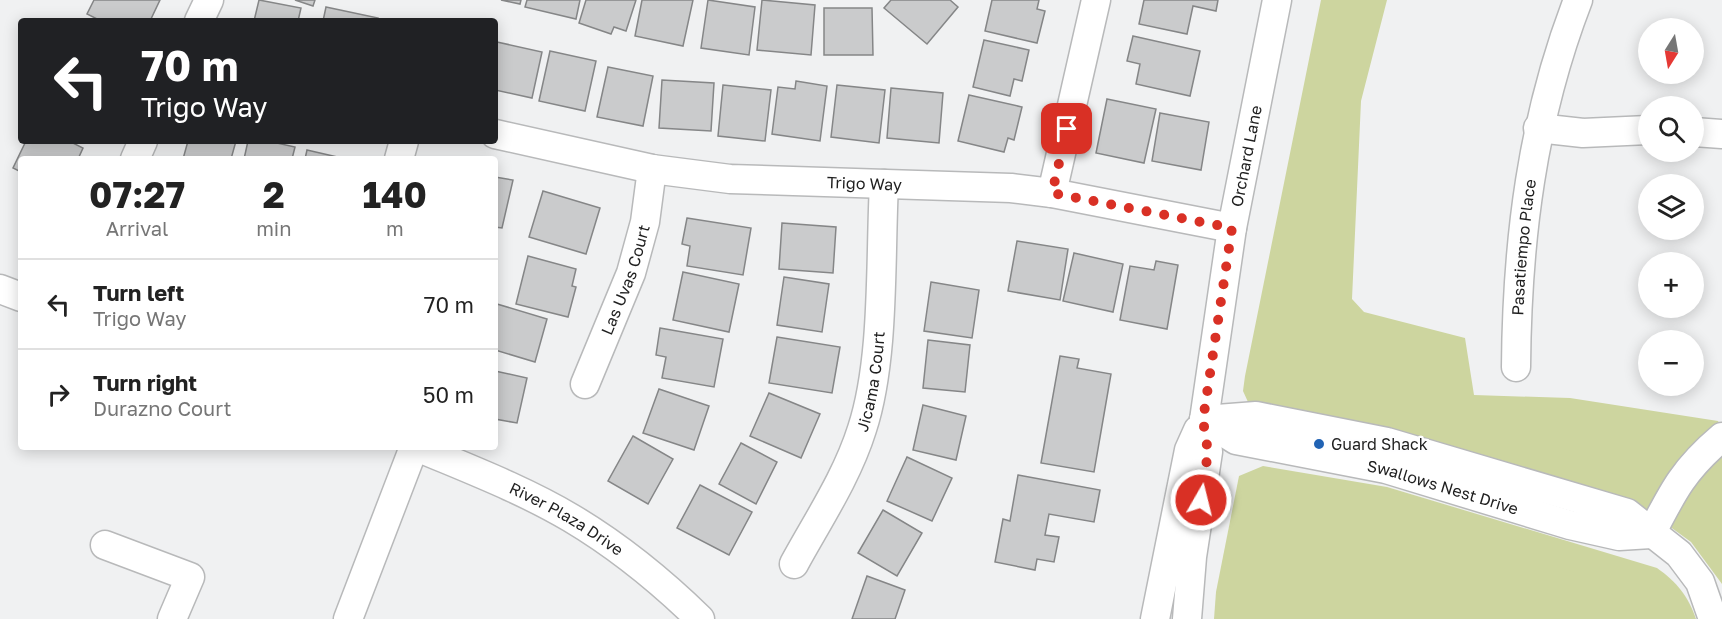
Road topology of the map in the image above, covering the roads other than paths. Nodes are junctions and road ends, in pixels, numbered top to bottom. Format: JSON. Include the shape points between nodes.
{"nodes":[{"id":1,"x":209,"y":0,"type":"edge"},
{"id":2,"x":1096,"y":0,"type":"edge"},
{"id":3,"x":1277,"y":0,"type":"edge"},
{"id":4,"x":1578,"y":0,"type":"edge"},
{"id":5,"x":200,"y":18,"type":"edge"},
{"id":6,"x":1538,"y":128,"type":"junction"},
{"id":7,"x":1638,"y":130,"type":"edge"},
{"id":8,"x":1704,"y":133,"type":"edge"},
{"id":9,"x":1722,"y":134,"type":"edge"},
{"id":10,"x":498,"y":135,"type":"edge"},
{"id":11,"x":652,"y":170,"type":"junction"},
{"id":12,"x":884,"y":184,"type":"junction"},
{"id":13,"x":1052,"y":193,"type":"junction"},
{"id":14,"x":1232,"y":228,"type":"junction"},
{"id":15,"x":0,"y":289,"type":"edge"},
{"id":16,"x":18,"y":296,"type":"edge"},
{"id":17,"x":1516,"y":367,"type":"dead end"},
{"id":18,"x":585,"y":384,"type":"dead end"},
{"id":19,"x":1203,"y":420,"type":"junction"},
{"id":20,"x":1722,"y":437,"type":"edge"},
{"id":21,"x":415,"y":450,"type":"edge"},
{"id":22,"x":423,"y":450,"type":"edge"},
{"id":23,"x":1651,"y":534,"type":"junction"},
{"id":24,"x":105,"y":545,"type":"dead end"},
{"id":25,"x":794,"y":564,"type":"dead end"},
{"id":26,"x":172,"y":619,"type":"edge"},
{"id":27,"x":348,"y":619,"type":"edge"},
{"id":28,"x":700,"y":619,"type":"edge"},
{"id":29,"x":1155,"y":619,"type":"edge"},
{"id":30,"x":1187,"y":619,"type":"edge"},
{"id":31,"x":1713,"y":619,"type":"edge"}],
"edges":[{"from":1,"to":5,"type":"street"},
{"from":2,"to":13,"type":"street"},
{"from":3,"to":14,"type":"street","name":"Orchard Lane"},
{"from":4,"to":6,"type":"street","name":"Pasatiempo Place"},
{"from":6,"to":7,"type":"street","via":[[1564,133]]},
{"from":6,"to":17,"type":"street","name":"Pasatiempo Place","via":[[1516,290]]},
{"from":8,"to":9,"type":"street"},
{"from":10,"to":11,"type":"street","name":"Trigo Way"},
{"from":11,"to":12,"type":"street","name":"Trigo Way","via":[[730,179]]},
{"from":11,"to":18,"type":"street","name":"Las Uvas Court","via":[[645,222],[631,273]]},
{"from":12,"to":13,"type":"street","name":"Trigo Way"},
{"from":12,"to":25,"type":"street","name":"Jicama Court","via":[[876,366],[868,410],[845,471]]},
{"from":13,"to":14,"type":"street","name":"Trigo Way"},
{"from":14,"to":19,"type":"street","name":"Orchard Lane"},
{"from":15,"to":16,"type":"street"},
{"from":19,"to":23,"type":"street","name":"Swallows Nest Drive","via":[[1236,440],[1386,469],[1570,525],[1619,537]]},
{"from":19,"to":29,"type":"street","name":"Orchard Lane","via":[[1189,450]]},
{"from":19,"to":30,"type":"street","name":"Orchard Lane","via":[[1208,452]]},
{"from":20,"to":23,"type":"street","via":[[1683,475]]},
{"from":21,"to":27,"type":"street"},
{"from":22,"to":28,"type":"street","name":"River Plaza Drive","via":[[508,485],[571,518],[629,556]]},
{"from":23,"to":31,"type":"street","via":[[1679,554],[1700,582]]},
{"from":24,"to":26,"type":"street","via":[[190,578]]}]}
